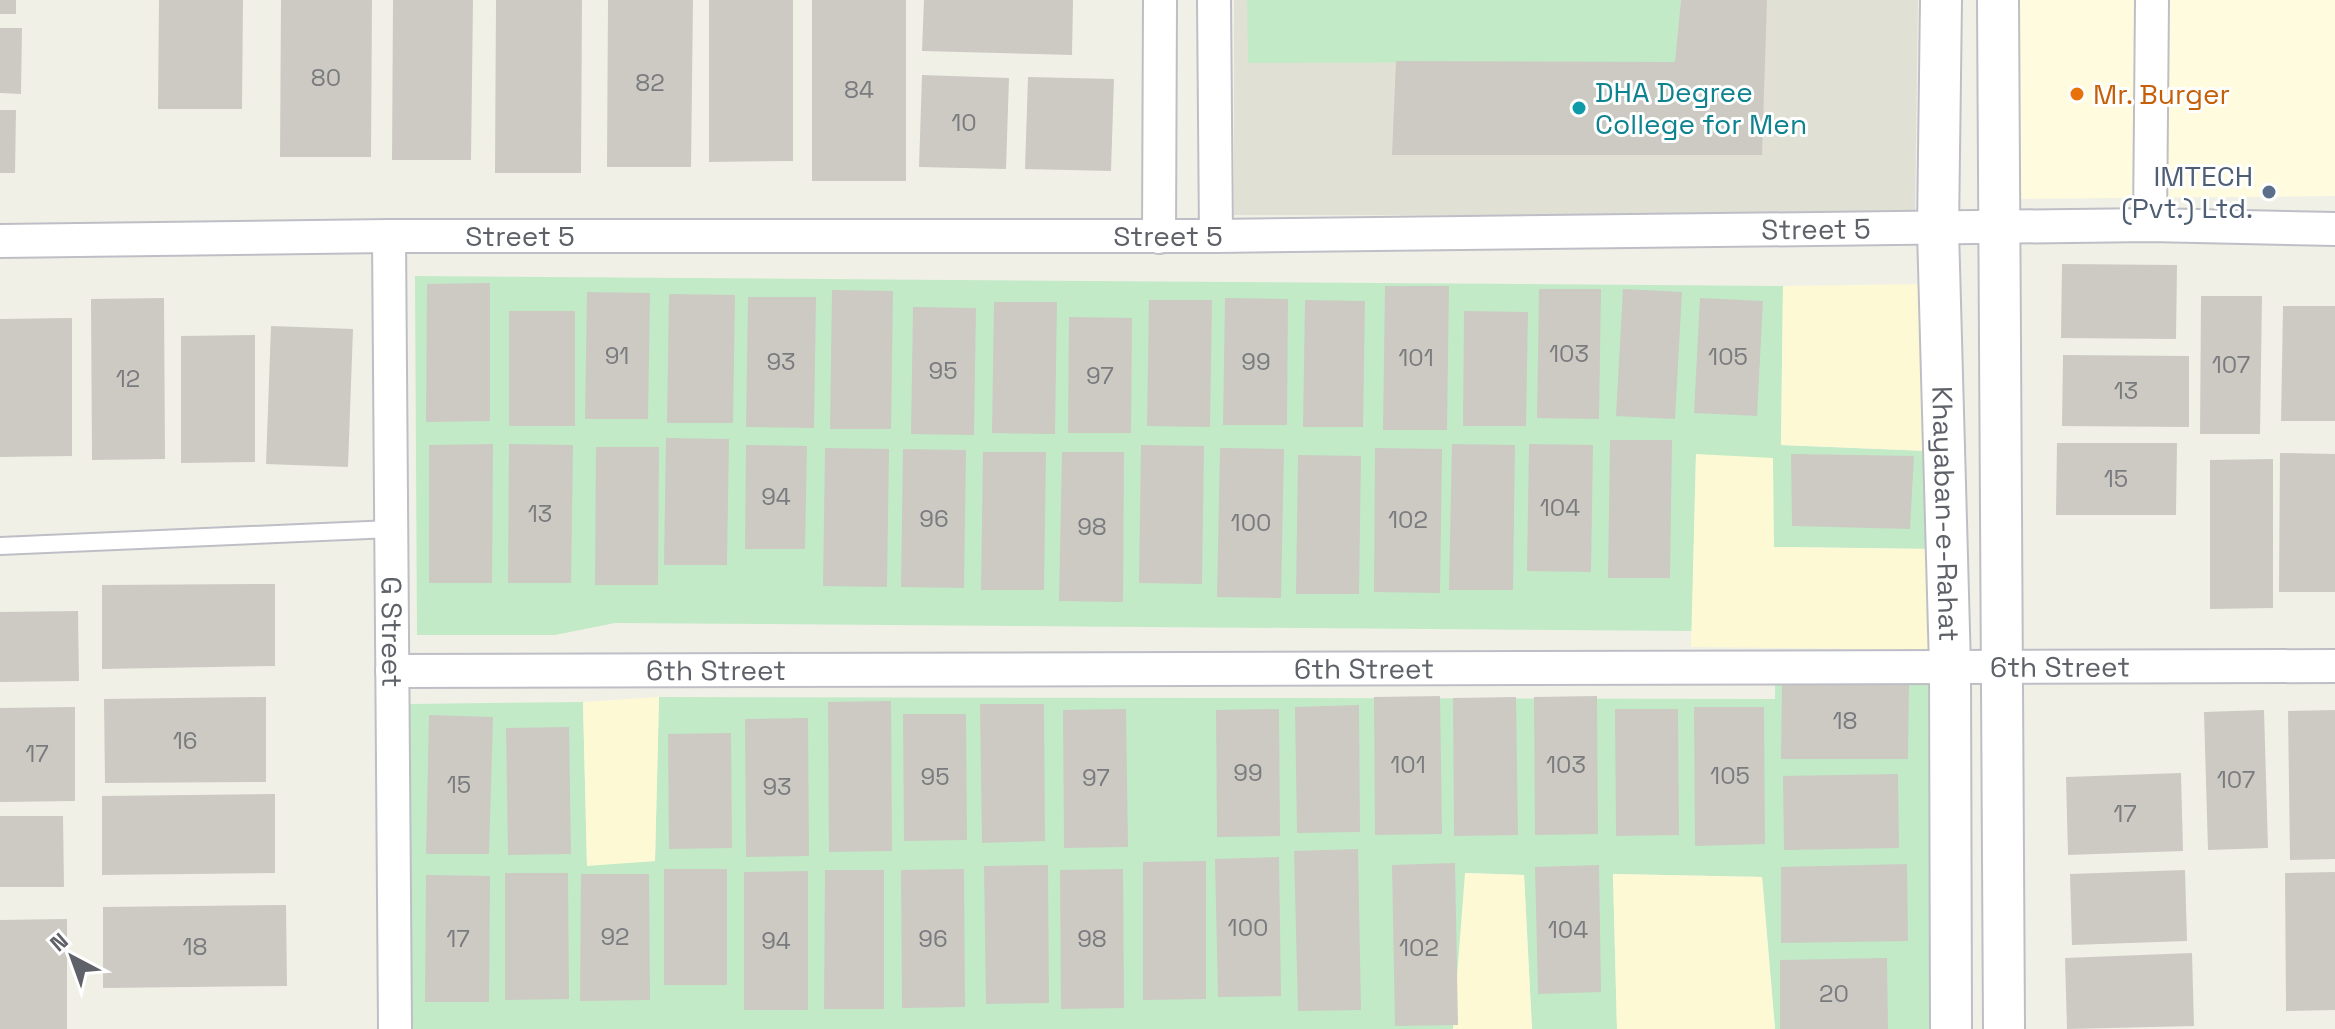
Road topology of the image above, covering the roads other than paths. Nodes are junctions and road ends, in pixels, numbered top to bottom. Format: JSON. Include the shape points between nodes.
{"nodes":[{"id":1,"x":1160,"y":0,"type":"edge"},
{"id":2,"x":1214,"y":0,"type":"edge"},
{"id":3,"x":1941,"y":0,"type":"edge"},
{"id":4,"x":1998,"y":0,"type":"edge"},
{"id":5,"x":2152,"y":0,"type":"edge"},
{"id":6,"x":2150,"y":225,"type":"junction"},
{"id":7,"x":1999,"y":228,"type":"junction"},
{"id":8,"x":2335,"y":229,"type":"edge"},
{"id":9,"x":1938,"y":230,"type":"junction"},
{"id":10,"x":389,"y":236,"type":"junction"},
{"id":11,"x":1216,"y":236,"type":"junction"},
{"id":12,"x":1159,"y":237,"type":"junction"},
{"id":13,"x":0,"y":241,"type":"edge"},
{"id":14,"x":391,"y":529,"type":"junction"},
{"id":15,"x":0,"y":546,"type":"edge"},
{"id":16,"x":2003,"y":666,"type":"junction"},
{"id":17,"x":2335,"y":666,"type":"edge"},
{"id":18,"x":1950,"y":667,"type":"junction"},
{"id":19,"x":392,"y":671,"type":"junction"},
{"id":20,"x":395,"y":1029,"type":"edge"},
{"id":21,"x":1951,"y":1029,"type":"edge"},
{"id":22,"x":2004,"y":1029,"type":"edge"}],
"edges":[{"from":1,"to":12,"type":"street"},
{"from":2,"to":11,"type":"street"},
{"from":3,"to":9,"type":"street","name":"Khayaban-e-Rahat"},
{"from":4,"to":7,"type":"street","name":"Khayaban-e-Rahat"},
{"from":5,"to":6,"type":"street"},
{"from":6,"to":7,"type":"street","name":"Street 5"},
{"from":6,"to":8,"type":"street","name":"Street 5"},
{"from":7,"to":9,"type":"street","name":"Street 5"},
{"from":7,"to":16,"type":"street","name":"Khayaban-e-Rahat"},
{"from":9,"to":11,"type":"street","name":"Street 5"},
{"from":9,"to":18,"type":"street","name":"Khayaban-e-Rahat"},
{"from":10,"to":12,"type":"street","name":"Street 5"},
{"from":10,"to":13,"type":"street","name":"Street 5"},
{"from":10,"to":14,"type":"street","name":"G Street"},
{"from":11,"to":12,"type":"street","name":"Street 5"},
{"from":14,"to":15,"type":"lane"},
{"from":14,"to":19,"type":"street","name":"G Street"},
{"from":16,"to":17,"type":"street","name":"6th Street"},
{"from":16,"to":18,"type":"street","name":"6th Street"},
{"from":16,"to":22,"type":"street","name":"Khayaban-e-Rahat"},
{"from":18,"to":19,"type":"street","name":"6th Street"},
{"from":18,"to":21,"type":"street","name":"Khayaban-e-Rahat"},
{"from":19,"to":20,"type":"street","name":"G Street"}]}
